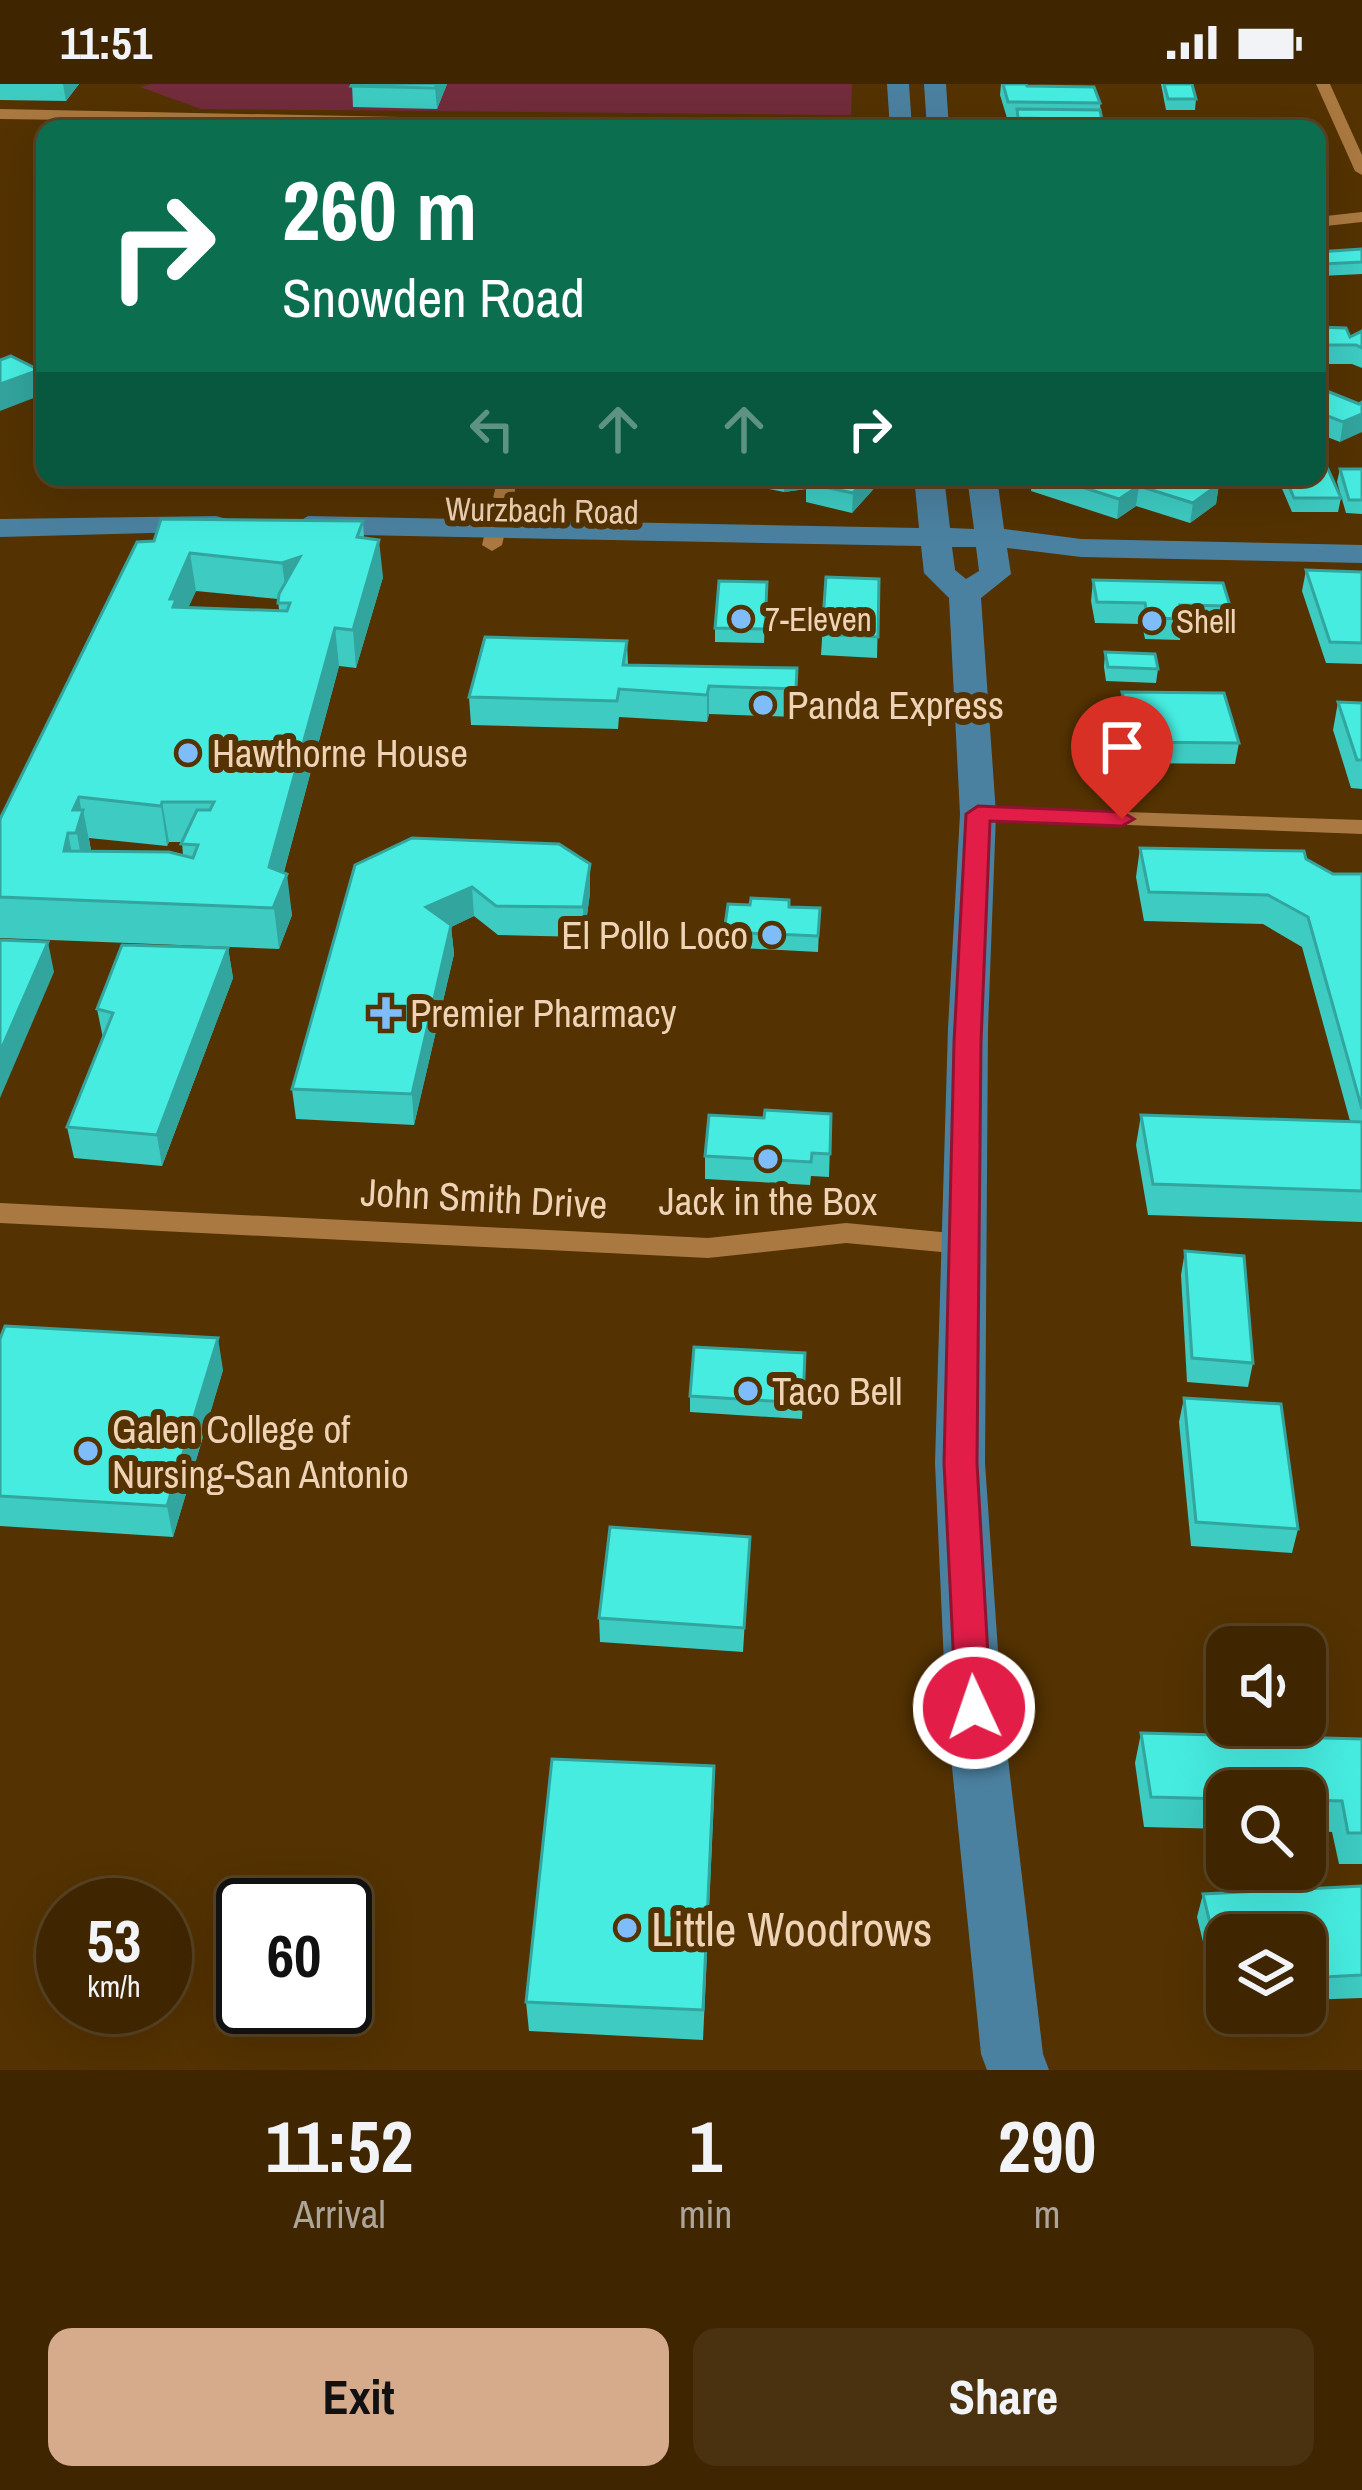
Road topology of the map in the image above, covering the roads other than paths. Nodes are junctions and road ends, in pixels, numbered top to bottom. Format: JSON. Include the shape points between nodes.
{"nodes":[{"id":1,"x":898,"y":84,"type":"edge"},
{"id":2,"x":935,"y":84,"type":"edge"},
{"id":3,"x":1323,"y":84,"type":"edge"},
{"id":4,"x":0,"y":114,"type":"edge"},
{"id":5,"x":276,"y":120,"type":"edge"},
{"id":6,"x":900,"y":120,"type":"edge"},
{"id":7,"x":937,"y":120,"type":"edge"},
{"id":8,"x":0,"y":124,"type":"edge"},
{"id":9,"x":36,"y":125,"type":"edge"},
{"id":10,"x":1362,"y":171,"type":"edge"},
{"id":11,"x":1362,"y":217,"type":"edge"},
{"id":12,"x":1326,"y":221,"type":"edge"},
{"id":13,"x":506,"y":486,"type":"edge"},
{"id":14,"x":930,"y":486,"type":"edge"},
{"id":15,"x":983,"y":486,"type":"edge"},
{"id":16,"x":0,"y":528,"type":"edge"},
{"id":17,"x":260,"y":534,"type":"junction"},
{"id":18,"x":494,"y":535,"type":"junction"},
{"id":19,"x":0,"y":546,"type":"edge"},
{"id":20,"x":938,"y":546,"type":"junction"},
{"id":21,"x":992,"y":547,"type":"junction"},
{"id":22,"x":1362,"y":554,"type":"edge"},
{"id":23,"x":965,"y":595,"type":"junction"},
{"id":24,"x":978,"y":814,"type":"junction"},
{"id":25,"x":1362,"y":827,"type":"edge"},
{"id":26,"x":0,"y":1213,"type":"edge"},
{"id":27,"x":962,"y":1244,"type":"junction"},
{"id":28,"x":1010,"y":2065,"type":"edge"}],
"edges":[{"from":1,"to":6,"type":"main road"},
{"from":2,"to":7,"type":"main road"},
{"from":3,"to":10,"type":"street"},
{"from":4,"to":5,"type":"street"},
{"from":8,"to":9,"type":"street"},
{"from":11,"to":12,"type":"street"},
{"from":13,"to":18,"type":"street"},
{"from":14,"to":20,"type":"main road"},
{"from":15,"to":21,"type":"main road"},
{"from":16,"to":17,"type":"main road","name":"Wurzbach Road"},
{"from":17,"to":18,"type":"main road","name":"Wurzbach Road"},
{"from":17,"to":19,"type":"main road","name":"Wurzbach Road"},
{"from":18,"to":20,"type":"main road","name":"Wurzbach Road"},
{"from":20,"to":21,"type":"main road","name":"Wurzbach Road"},
{"from":20,"to":23,"type":"main road","via":[[940,574]]},
{"from":21,"to":22,"type":"main road","name":"Wurzbach Road","via":[[1038,557],[1081,548]]},
{"from":21,"to":23,"type":"main road","via":[[994,574]]},
{"from":23,"to":24,"type":"main road"},
{"from":24,"to":25,"type":"street"},
{"from":24,"to":27,"type":"main road"},
{"from":26,"to":27,"type":"street","name":"John Smith Drive","via":[[707,1248],[846,1233]]},
{"from":27,"to":28,"type":"main road","via":[[960,1463],[974,1708]]}]}
